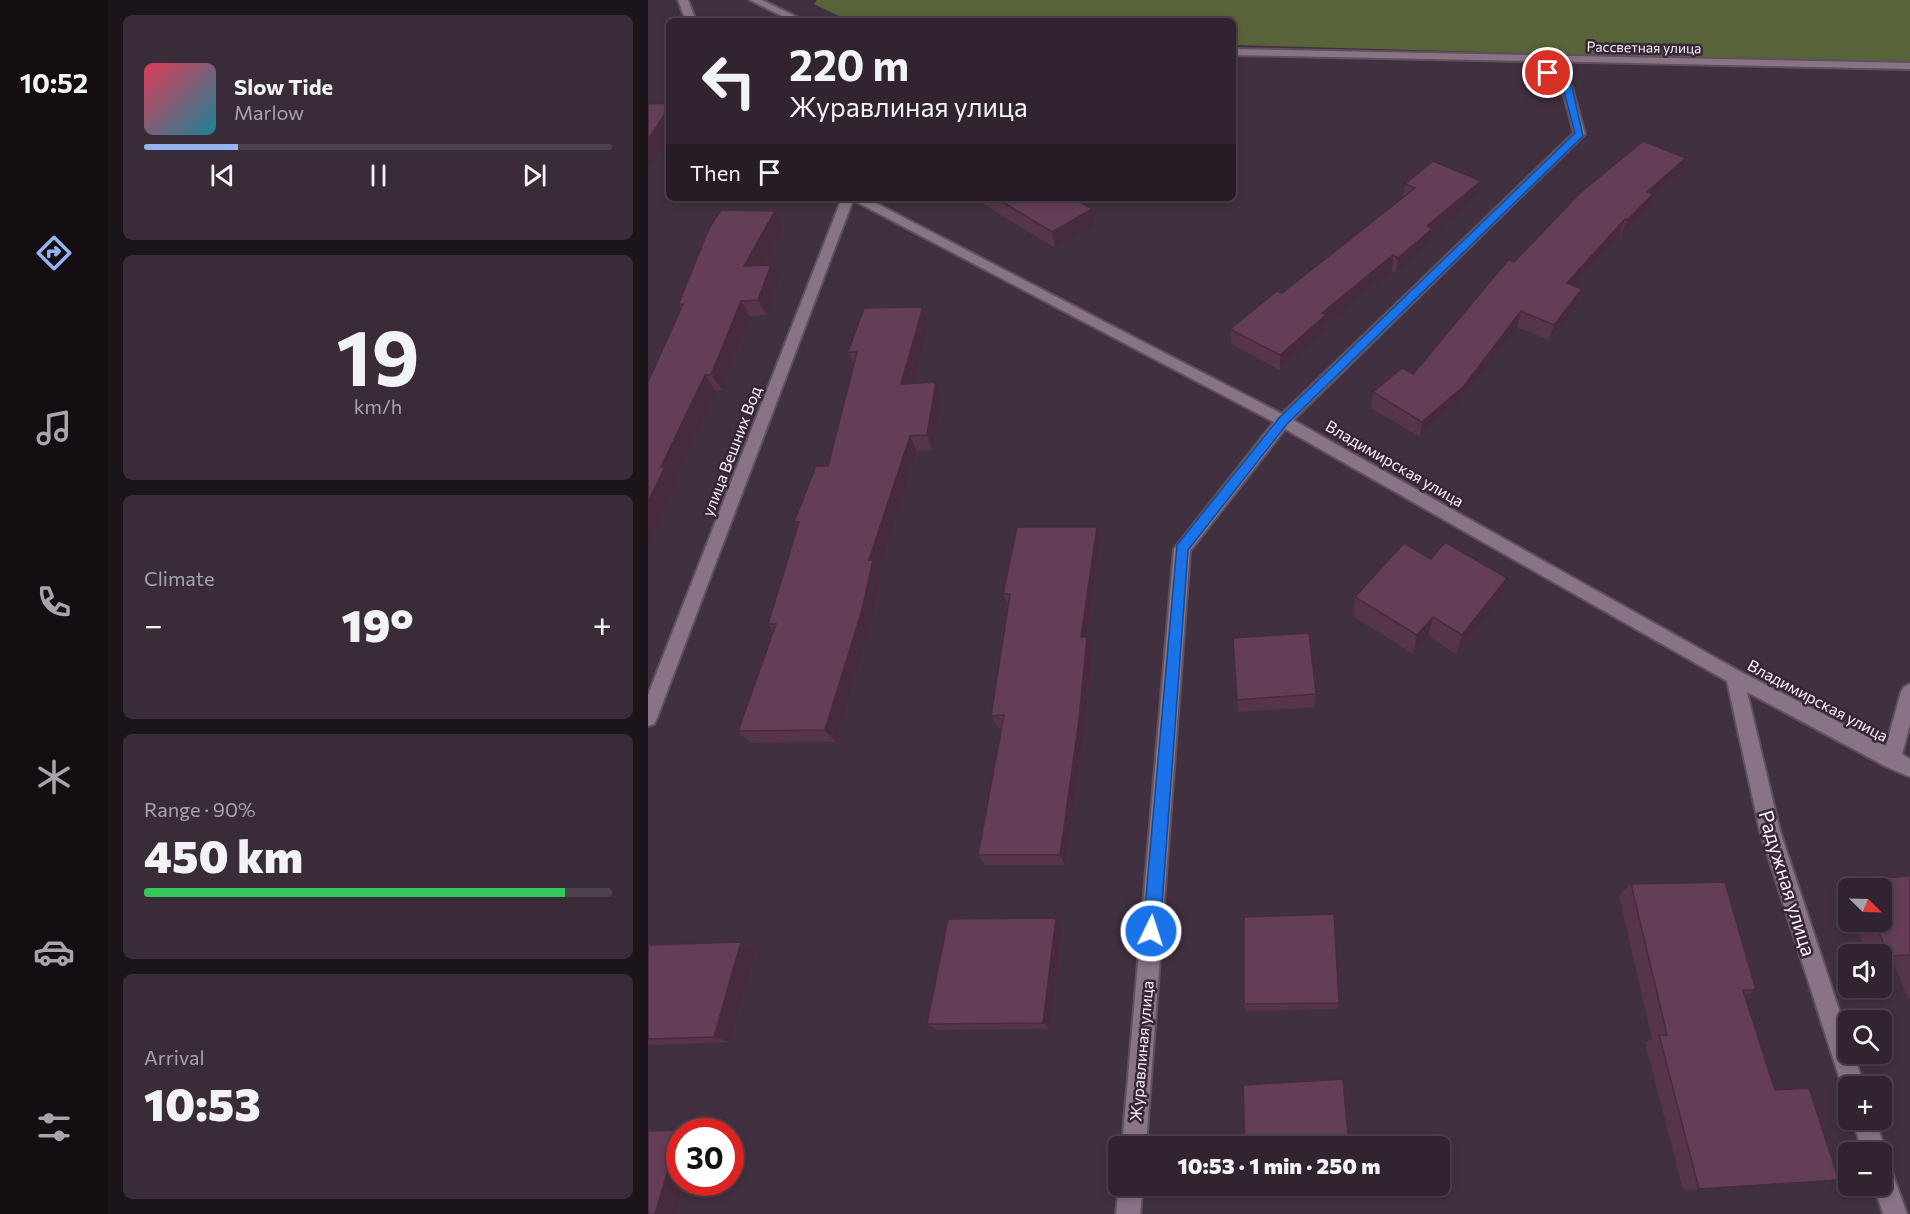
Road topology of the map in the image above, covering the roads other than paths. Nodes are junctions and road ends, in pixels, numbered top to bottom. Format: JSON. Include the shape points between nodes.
{"nodes":[{"id":1,"x":684,"y":0,"type":"edge"},
{"id":2,"x":754,"y":0,"type":"edge"},
{"id":3,"x":690,"y":18,"type":"edge"},
{"id":4,"x":793,"y":18,"type":"edge"},
{"id":5,"x":1236,"y":51,"type":"edge"},
{"id":6,"x":1530,"y":59,"type":"junction"},
{"id":7,"x":1910,"y":66,"type":"edge"},
{"id":8,"x":847,"y":201,"type":"edge"},
{"id":9,"x":863,"y":201,"type":"edge"},
{"id":10,"x":1283,"y":421,"type":"junction"},
{"id":11,"x":1735,"y":677,"type":"junction"},
{"id":12,"x":1910,"y":692,"type":"edge"},
{"id":13,"x":648,"y":718,"type":"edge"},
{"id":14,"x":1891,"y":760,"type":"junction"},
{"id":15,"x":1910,"y":768,"type":"edge"},
{"id":16,"x":1850,"y":1076,"type":"edge"},
{"id":17,"x":1135,"y":1136,"type":"edge"},
{"id":18,"x":1130,"y":1196,"type":"edge"},
{"id":19,"x":1888,"y":1196,"type":"edge"},
{"id":20,"x":1128,"y":1214,"type":"edge"},
{"id":21,"x":1894,"y":1214,"type":"edge"}],
"edges":[{"from":1,"to":3,"type":"street"},
{"from":2,"to":4,"type":"street"},
{"from":5,"to":6,"type":"street","name":"Рассветная улица"},
{"from":6,"to":7,"type":"street","name":"Рассветная улица"},
{"from":6,"to":10,"type":"street","name":"Журавлиная улица","via":[[1567,87],[1580,134]]},
{"from":8,"to":13,"type":"street","name":"улица Вешних Вод"},
{"from":9,"to":10,"type":"street","name":"Владимирская улица"},
{"from":10,"to":11,"type":"street","name":"Владимирская улица"},
{"from":10,"to":17,"type":"street","name":"Журавлиная улица","via":[[1182,549]]},
{"from":11,"to":14,"type":"street","name":"Владимирская улица"},
{"from":11,"to":16,"type":"street","name":"Радужная улица","via":[[1770,831]]},
{"from":12,"to":14,"type":"street"},
{"from":14,"to":15,"type":"street","name":"Владимирская улица"},
{"from":18,"to":20,"type":"street"},
{"from":19,"to":21,"type":"street"}]}
